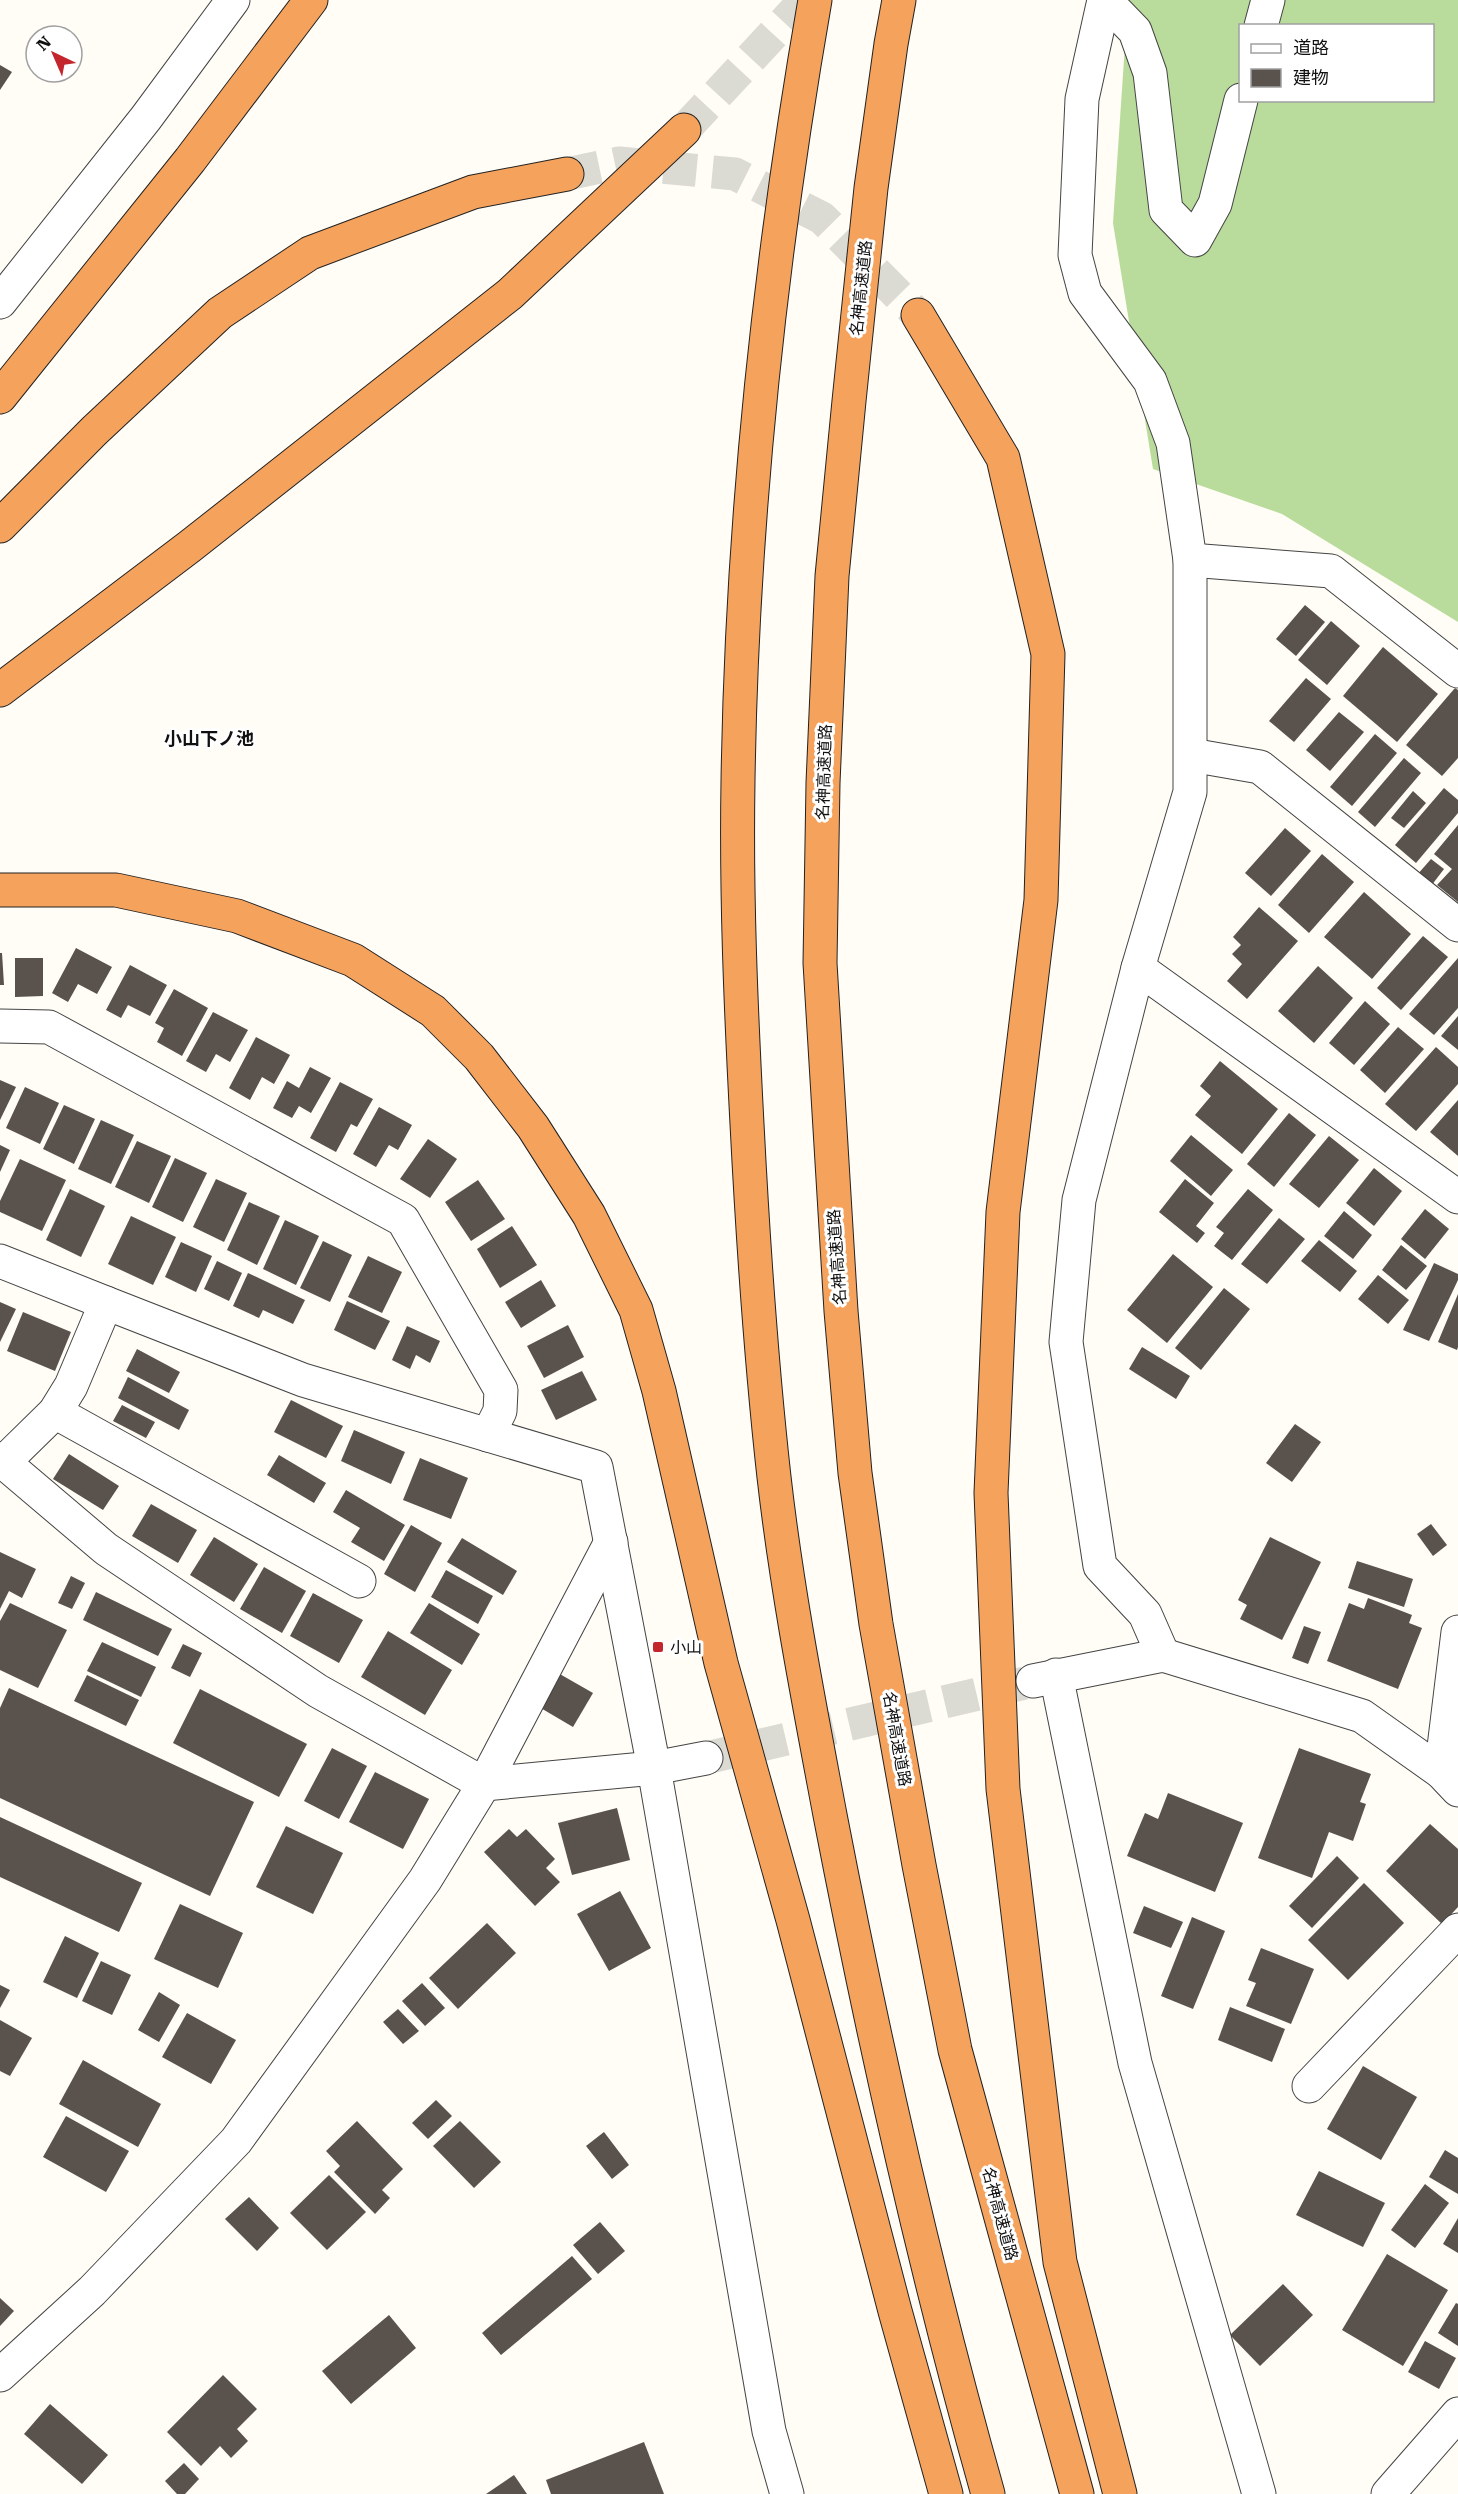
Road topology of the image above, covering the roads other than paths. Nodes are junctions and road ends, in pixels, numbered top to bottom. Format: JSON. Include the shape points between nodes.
{"nodes":[{"id":1,"x":233,"y":0,"type":"edge"},
{"id":2,"x":311,"y":0,"type":"edge"},
{"id":3,"x":815,"y":0,"type":"edge"},
{"id":4,"x":899,"y":0,"type":"edge"},
{"id":5,"x":1104,"y":0,"type":"edge"},
{"id":6,"x":1268,"y":0,"type":"edge"},
{"id":7,"x":1262,"y":24,"type":"edge"},
{"id":8,"x":1240,"y":102,"type":"edge"},
{"id":9,"x":684,"y":130,"type":"tunnel mouth"},
{"id":10,"x":567,"y":174,"type":"tunnel mouth"},
{"id":11,"x":0,"y":302,"type":"edge"},
{"id":12,"x":918,"y":315,"type":"tunnel mouth"},
{"id":13,"x":0,"y":397,"type":"edge"},
{"id":14,"x":0,"y":526,"type":"edge"},
{"id":15,"x":1190,"y":560,"type":"junction"},
{"id":16,"x":1458,"y":671,"type":"edge"},
{"id":17,"x":0,"y":690,"type":"edge"},
{"id":18,"x":1191,"y":755,"type":"junction"},
{"id":19,"x":0,"y":890,"type":"edge"},
{"id":20,"x":1458,"y":925,"type":"edge"},
{"id":21,"x":1138,"y":968,"type":"junction"},
{"id":22,"x":0,"y":1026,"type":"edge"},
{"id":23,"x":1458,"y":1197,"type":"edge"},
{"id":24,"x":0,"y":1261,"type":"edge"},
{"id":25,"x":106,"y":1303,"type":"junction"},
{"id":26,"x":55,"y":1412,"type":"junction"},
{"id":27,"x":488,"y":1435,"type":"junction"},
{"id":28,"x":2,"y":1460,"type":"edge"},
{"id":29,"x":611,"y":1542,"type":"junction"},
{"id":30,"x":359,"y":1581,"type":"dead end"},
{"id":31,"x":1458,"y":1632,"type":"edge"},
{"id":32,"x":1163,"y":1655,"type":"junction"},
{"id":33,"x":706,"y":1758,"type":"tunnel mouth"},
{"id":34,"x":654,"y":1768,"type":"junction"},
{"id":35,"x":1449,"y":1781,"type":"edge"},
{"id":36,"x":484,"y":1784,"type":"junction"},
{"id":37,"x":1458,"y":1930,"type":"edge"},
{"id":38,"x":1310,"y":2086,"type":"dead end"},
{"id":39,"x":0,"y":2375,"type":"edge"},
{"id":40,"x":1458,"y":2414,"type":"edge"},
{"id":41,"x":787,"y":2494,"type":"edge"},
{"id":42,"x":946,"y":2494,"type":"edge"},
{"id":43,"x":988,"y":2494,"type":"edge"},
{"id":44,"x":1077,"y":2494,"type":"edge"},
{"id":45,"x":1120,"y":2494,"type":"edge"},
{"id":46,"x":1259,"y":2494,"type":"edge"},
{"id":47,"x":1388,"y":2494,"type":"edge"}],
"edges":[{"from":1,"to":11,"type":"street","via":[[146,118]]},
{"from":2,"to":13,"type":"highway","via":[[190,160]]},
{"from":3,"to":43,"type":"highway","via":[[776,249],[746,567],[738,780],[739,966],[756,1300],[775,1483],[804,1673],[857,1954],[951,2361]]},
{"from":4,"to":44,"type":"highway","name":"名神高速道路","via":[[871,188],[849,401],[832,576],[823,772],[820,963],[841,1311],[855,1473],[876,1624],[955,2050]]},
{"from":5,"to":8,"type":"street","via":[[1135,31],[1150,73],[1166,210],[1195,240],[1215,204]]},
{"from":5,"to":15,"type":"street","via":[[1082,99],[1075,255],[1085,293],[1149,381],[1173,442]]},
{"from":6,"to":7,"type":"street"},
{"from":9,"to":17,"type":"highway","via":[[510,294]]},
{"from":10,"to":14,"type":"highway","via":[[473,192],[310,253],[220,312]]},
{"from":12,"to":45,"type":"highway","via":[[1003,458],[1048,654],[1041,900],[1003,1212],[992,1504],[1003,1789],[1060,2262]]},
{"from":15,"to":16,"type":"street","via":[[1331,572]]},
{"from":15,"to":18,"type":"street"},
{"from":18,"to":20,"type":"street","via":[[1260,767]]},
{"from":18,"to":21,"type":"street","via":[[1190,792]]},
{"from":19,"to":42,"type":"highway","via":[[116,891],[237,916],[354,960],[433,1011],[479,1057],[533,1127],[589,1215],[636,1310],[659,1391],[721,1663]]},
{"from":21,"to":23,"type":"street"},
{"from":21,"to":32,"type":"street","via":[[1079,1200],[1066,1342],[1100,1566],[1145,1614]]},
{"from":22,"to":27,"type":"street","via":[[49,1028],[403,1220],[501,1390],[500,1411]]},
{"from":24,"to":25,"type":"street"},
{"from":25,"to":26,"type":"street","via":[[71,1386]]},
{"from":25,"to":27,"type":"street","via":[[303,1380]]},
{"from":26,"to":28,"type":"street"},
{"from":26,"to":30,"type":"street"},
{"from":27,"to":29,"type":"street","via":[[596,1467]]},
{"from":28,"to":36,"type":"street","via":[[106,1549],[318,1691]]},
{"from":29,"to":34,"type":"street"},
{"from":29,"to":36,"type":"street"},
{"from":31,"to":35,"type":"street"},
{"from":32,"to":35,"type":"street","via":[[1362,1716]]},
{"from":32,"to":46,"type":"street","via":[[1045,1678],[1135,2063]]},
{"from":33,"to":34,"type":"street"},
{"from":34,"to":36,"type":"street"},
{"from":34,"to":41,"type":"street","via":[[769,2431]]},
{"from":36,"to":39,"type":"street","via":[[425,1880],[236,2140],[92,2291]]},
{"from":37,"to":38,"type":"street"},
{"from":40,"to":47,"type":"street"}]}
